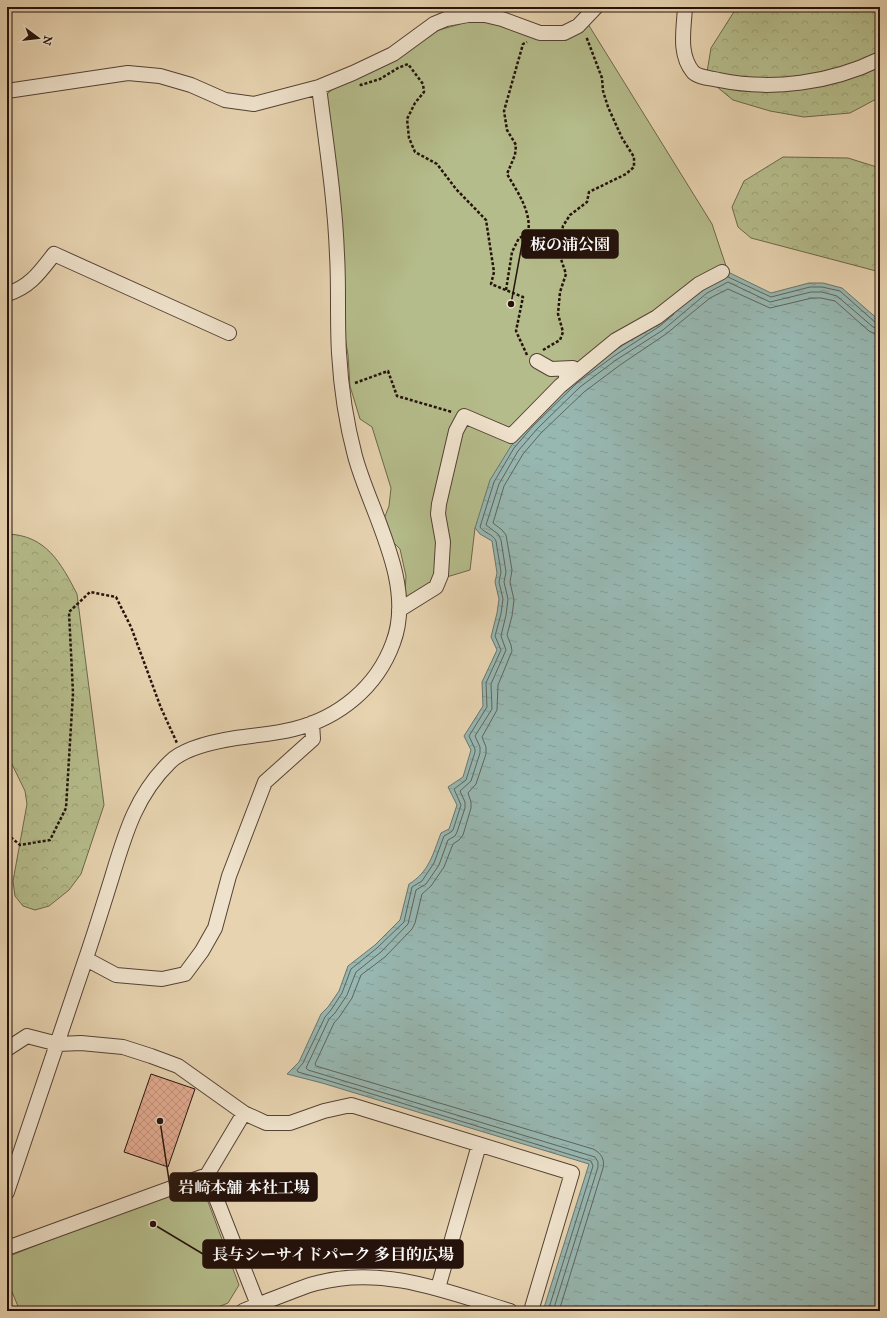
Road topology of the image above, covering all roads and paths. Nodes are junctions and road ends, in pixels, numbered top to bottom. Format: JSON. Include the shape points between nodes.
{"nodes":[{"id":1,"x":596,"y":7,"type":"edge"},
{"id":2,"x":685,"y":7,"type":"edge"},
{"id":3,"x":578,"y":26,"type":"junction"},
{"id":4,"x":540,"y":33,"type":"junction"},
{"id":5,"x":880,"y":59,"type":"edge"},
{"id":6,"x":353,"y":73,"type":"junction"},
{"id":7,"x":319,"y":87,"type":"junction"},
{"id":8,"x":7,"y":91,"type":"edge"},
{"id":9,"x":722,"y":272,"type":"dead end"},
{"id":10,"x":506,"y":290,"type":"junction"},
{"id":11,"x":7,"y":294,"type":"edge"},
{"id":12,"x":229,"y":333,"type":"dead end"},
{"id":13,"x":537,"y":361,"type":"junction"},
{"id":14,"x":560,"y":386,"type":"junction"},
{"id":15,"x":342,"y":388,"type":"junction"},
{"id":16,"x":464,"y":416,"type":"junction"},
{"id":17,"x":399,"y":610,"type":"junction"},
{"id":18,"x":312,"y":723,"type":"junction"},
{"id":19,"x":182,"y":754,"type":"junction"},
{"id":20,"x":7,"y":834,"type":"edge"},
{"id":21,"x":86,"y":959,"type":"junction"},
{"id":22,"x":58,"y":1044,"type":"junction"},
{"id":23,"x":7,"y":1048,"type":"edge"},
{"id":24,"x":244,"y":1113,"type":"junction"},
{"id":25,"x":479,"y":1145,"type":"junction"},
{"id":26,"x":207,"y":1175,"type":"junction"},
{"id":27,"x":7,"y":1192,"type":"edge"},
{"id":28,"x":7,"y":1248,"type":"edge"},
{"id":29,"x":438,"y":1288,"type":"junction"},
{"id":30,"x":258,"y":1305,"type":"junction"},
{"id":31,"x":243,"y":1311,"type":"edge"},
{"id":32,"x":510,"y":1311,"type":"edge"},
{"id":33,"x":531,"y":1311,"type":"edge"}],
"edges":[{"from":1,"to":3,"type":"street"},
{"from":2,"to":5,"type":"street","via":[[683,52],[694,73],[703,77],[739,84],[812,82],[849,72]]},
{"from":3,"to":4,"type":"street","via":[[564,33]]},
{"from":3,"to":13,"type":"path","via":[[586,35],[602,78],[608,107],[634,157],[634,167],[626,174],[589,192],[587,202],[570,215],[563,226],[559,246],[566,274],[560,292],[558,314],[563,332],[560,340],[538,353]]},
{"from":4,"to":6,"type":"street","via":[[485,15],[446,19],[434,24],[393,54]]},
{"from":4,"to":10,"type":"path","via":[[523,44],[504,111],[507,130],[516,145],[507,174],[526,208],[530,226],[528,234],[519,238],[512,252]]},
{"from":6,"to":7,"type":"street"},
{"from":6,"to":10,"type":"path","via":[[361,85],[380,79],[408,64],[423,84],[424,92],[407,119],[409,138],[415,152],[437,164],[456,189],[486,220],[494,272],[491,284]]},
{"from":7,"to":8,"type":"street","via":[[254,104],[225,100],[191,85],[160,76],[128,73]]},
{"from":7,"to":15,"type":"street","via":[[335,205]]},
{"from":9,"to":14,"type":"street","via":[[699,284],[657,317],[616,340]]},
{"from":10,"to":13,"type":"path","via":[[523,297],[516,330],[526,355]]},
{"from":11,"to":12,"type":"street","via":[[34,279],[54,254]]},
{"from":13,"to":14,"type":"street","via":[[551,369],[573,368]]},
{"from":14,"to":16,"type":"street","via":[[511,436]]},
{"from":15,"to":16,"type":"path","via":[[388,371],[397,396]]},
{"from":15,"to":17,"type":"street","via":[[356,460],[396,572]]},
{"from":16,"to":17,"type":"street","via":[[456,431],[439,504],[438,514],[443,542],[441,575],[436,587]]},
{"from":17,"to":18,"type":"street","via":[[395,640],[386,661],[371,681],[356,698]]},
{"from":18,"to":19,"type":"street","via":[[294,729],[213,742]]},
{"from":18,"to":21,"type":"street","via":[[312,739],[265,782],[229,876],[215,928],[185,974],[162,979],[116,975]]},
{"from":19,"to":20,"type":"path","via":[[161,708],[131,627],[116,598],[90,592],[69,612],[73,693],[66,808],[50,840],[20,846]]},
{"from":19,"to":21,"type":"street","via":[[160,773],[133,814]]},
{"from":21,"to":22,"type":"street"},
{"from":22,"to":23,"type":"street","via":[[27,1036]]},
{"from":22,"to":24,"type":"street","via":[[82,1043],[123,1047],[178,1066]]},
{"from":22,"to":27,"type":"street"},
{"from":24,"to":25,"type":"street","via":[[266,1123],[290,1123],[351,1105]]},
{"from":24,"to":26,"type":"street"},
{"from":25,"to":29,"type":"street"},
{"from":25,"to":33,"type":"street","via":[[572,1173]]},
{"from":26,"to":28,"type":"street"},
{"from":26,"to":30,"type":"street"},
{"from":29,"to":30,"type":"street","via":[[378,1276],[341,1278],[317,1283]]},
{"from":29,"to":32,"type":"street"},
{"from":30,"to":31,"type":"street"}]}
